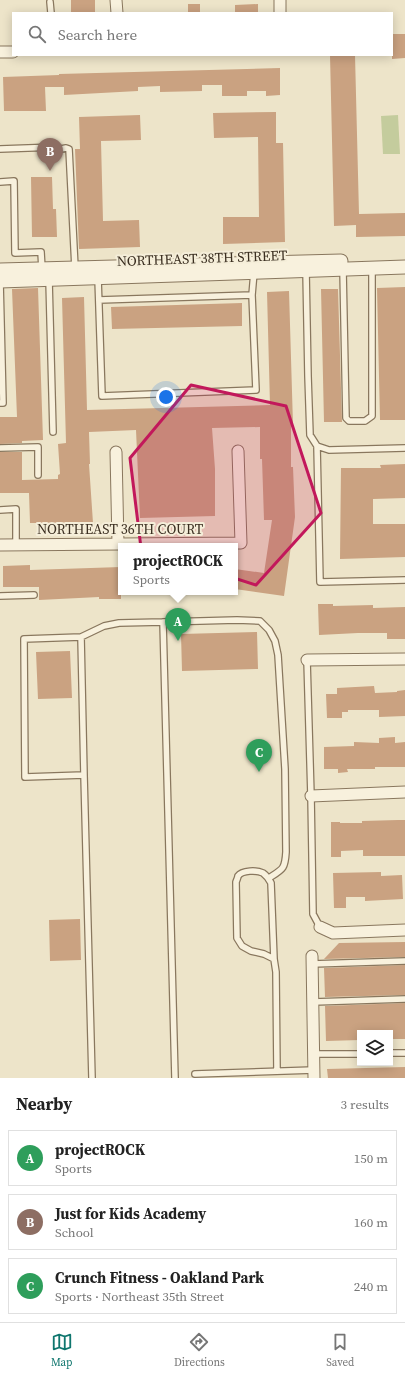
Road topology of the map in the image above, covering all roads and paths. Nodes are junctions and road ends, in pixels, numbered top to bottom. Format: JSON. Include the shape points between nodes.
{"nodes":[{"id":1,"x":116,"y":0,"type":"edge"},
{"id":2,"x":280,"y":0,"type":"edge"},
{"id":3,"x":50,"y":2,"type":"dead end"},
{"id":4,"x":51,"y":12,"type":"edge"},
{"id":5,"x":117,"y":12,"type":"edge"},
{"id":6,"x":280,"y":12,"type":"edge"},
{"id":7,"x":0,"y":52,"type":"edge"},
{"id":8,"x":12,"y":52,"type":"edge"},
{"id":9,"x":0,"y":149,"type":"edge"},
{"id":10,"x":0,"y":182,"type":"edge"},
{"id":11,"x":405,"y":258,"type":"edge"},
{"id":12,"x":309,"y":266,"type":"junction"},
{"id":13,"x":405,"y":267,"type":"edge"},
{"id":14,"x":75,"y":268,"type":"junction"},
{"id":15,"x":372,"y":268,"type":"junction"},
{"id":16,"x":343,"y":269,"type":"junction"},
{"id":17,"x":0,"y":270,"type":"edge"},
{"id":18,"x":201,"y":270,"type":"junction"},
{"id":19,"x":254,"y":272,"type":"junction"},
{"id":20,"x":46,"y":274,"type":"junction"},
{"id":21,"x":98,"y":278,"type":"junction"},
{"id":22,"x":0,"y":281,"type":"edge"},
{"id":23,"x":252,"y":295,"type":"junction"},
{"id":24,"x":99,"y":300,"type":"junction"},
{"id":25,"x":0,"y":403,"type":"edge"},
{"id":26,"x":52,"y":432,"type":"dead end"},
{"id":27,"x":318,"y":446,"type":"junction"},
{"id":28,"x":0,"y":448,"type":"edge"},
{"id":29,"x":405,"y":448,"type":"edge"},
{"id":30,"x":238,"y":451,"type":"dead end"},
{"id":31,"x":116,"y":452,"type":"dead end"},
{"id":32,"x":38,"y":475,"type":"dead end"},
{"id":33,"x":0,"y":510,"type":"edge"},
{"id":34,"x":238,"y":543,"type":"edge"},
{"id":35,"x":118,"y":544,"type":"joint"},
{"id":36,"x":0,"y":545,"type":"edge"},
{"id":37,"x":16,"y":545,"type":"junction"},
{"id":38,"x":405,"y":580,"type":"edge"},
{"id":39,"x":34,"y":594,"type":"dead end"},
{"id":40,"x":0,"y":596,"type":"edge"},
{"id":41,"x":163,"y":622,"type":"junction"},
{"id":42,"x":81,"y":637,"type":"junction"},
{"id":43,"x":405,"y":659,"type":"edge"},
{"id":44,"x":307,"y":660,"type":"joint"},
{"id":45,"x":84,"y":775,"type":"junction"},
{"id":46,"x":405,"y":792,"type":"edge"},
{"id":47,"x":311,"y":796,"type":"junction"},
{"id":48,"x":268,"y":878,"type":"junction"},
{"id":49,"x":320,"y":927,"type":"joint"},
{"id":50,"x":405,"y":930,"type":"edge"},
{"id":51,"x":274,"y":959,"type":"junction"},
{"id":52,"x":312,"y":960,"type":"joint"},
{"id":53,"x":405,"y":961,"type":"edge"},
{"id":54,"x":405,"y":999,"type":"edge"},
{"id":55,"x":313,"y":1002,"type":"junction"},
{"id":56,"x":393,"y":1053,"type":"edge"},
{"id":57,"x":405,"y":1053,"type":"edge"},
{"id":58,"x":314,"y":1054,"type":"junction"},
{"id":59,"x":357,"y":1054,"type":"edge"},
{"id":60,"x":277,"y":1071,"type":"junction"},
{"id":61,"x":196,"y":1074,"type":"dead end"},
{"id":62,"x":314,"y":1074,"type":"edge"},
{"id":63,"x":235,"y":1075,"type":"edge"},
{"id":64,"x":92,"y":1078,"type":"edge"},
{"id":65,"x":175,"y":1078,"type":"edge"}],
"edges":[{"from":1,"to":5,"type":"street"},
{"from":2,"to":6,"type":"street"},
{"from":3,"to":4,"type":"lane"},
{"from":7,"to":8,"type":"street"},
{"from":9,"to":14,"type":"lane","via":[[69,149]]},
{"from":10,"to":20,"type":"lane","via":[[14,181],[15,253],[41,252]]},
{"from":11,"to":12,"type":"street","name":"NORTHEAST 38TH STREET"},
{"from":12,"to":16,"type":"street","name":"NORTHEAST 38TH STREET"},
{"from":12,"to":18,"type":"street","name":"NORTHEAST 38TH STREET"},
{"from":12,"to":19,"type":"street","name":"NORTHEAST 38TH STREET"},
{"from":12,"to":27,"type":"lane","via":[[310,435]]},
{"from":13,"to":15,"type":"street","name":"NORTHEAST 38TH STREET"},
{"from":14,"to":18,"type":"street","name":"NORTHEAST 38TH STREET"},
{"from":14,"to":20,"type":"street","name":"NORTHEAST 38TH STREET"},
{"from":15,"to":16,"type":"street","name":"NORTHEAST 38TH STREET"},
{"from":15,"to":16,"type":"lane","via":[[372,416],[365,421],[349,421],[346,418]]},
{"from":17,"to":20,"type":"street","name":"NORTHEAST 38TH STREET"},
{"from":18,"to":19,"type":"street","name":"NORTHEAST 38TH STREET"},
{"from":18,"to":21,"type":"street","name":"NORTHEAST 38TH STREET"},
{"from":19,"to":23,"type":"lane"},
{"from":20,"to":21,"type":"street","name":"NORTHEAST 38TH STREET"},
{"from":20,"to":22,"type":"street","name":"NORTHEAST 38TH STREET"},
{"from":20,"to":26,"type":"lane"},
{"from":21,"to":24,"type":"lane"},
{"from":22,"to":25,"type":"lane","via":[[3,403]]},
{"from":23,"to":24,"type":"lane"},
{"from":23,"to":24,"type":"lane","via":[[256,390],[102,396]]},
{"from":27,"to":29,"type":"lane","via":[[329,450]]},
{"from":27,"to":38,"type":"lane","via":[[320,582]]},
{"from":28,"to":32,"type":"lane","via":[[38,447]]},
{"from":30,"to":34,"type":"street","name":"NORTHEAST 36TH COURT","via":[[241,543]]},
{"from":31,"to":35,"type":"street"},
{"from":33,"to":37,"type":"lane","via":[[16,509]]},
{"from":35,"to":37,"type":"street","name":"NORTHEAST 36TH COURT"},
{"from":36,"to":37,"type":"street","name":"NORTHEAST 36TH COURT"},
{"from":39,"to":40,"type":"lane"},
{"from":41,"to":42,"type":"lane","via":[[119,623],[104,626]]},
{"from":41,"to":48,"type":"lane","via":[[260,621],[276,641],[284,747],[286,852],[285,865]]},
{"from":41,"to":65,"type":"lane"},
{"from":42,"to":45,"type":"lane"},
{"from":42,"to":45,"type":"lane","via":[[24,639],[25,777]]},
{"from":43,"to":44,"type":"street"},
{"from":44,"to":47,"type":"lane"},
{"from":45,"to":64,"type":"lane"},
{"from":46,"to":47,"type":"street"},
{"from":47,"to":49,"type":"lane","via":[[313,914]]},
{"from":48,"to":51,"type":"lane","via":[[271,883]]},
{"from":48,"to":51,"type":"lane","via":[[262,872],[254,871],[238,876],[237,938],[242,946]]},
{"from":49,"to":50,"type":"street","via":[[334,933]]},
{"from":51,"to":60,"type":"lane"},
{"from":52,"to":53,"type":"lane"},
{"from":52,"to":55,"type":"street"},
{"from":54,"to":55,"type":"lane"},
{"from":55,"to":58,"type":"street"},
{"from":56,"to":57,"type":"lane"},
{"from":58,"to":59,"type":"lane"},
{"from":58,"to":62,"type":"street"},
{"from":60,"to":62,"type":"lane"},
{"from":60,"to":63,"type":"lane"},
{"from":61,"to":63,"type":"lane"}]}
